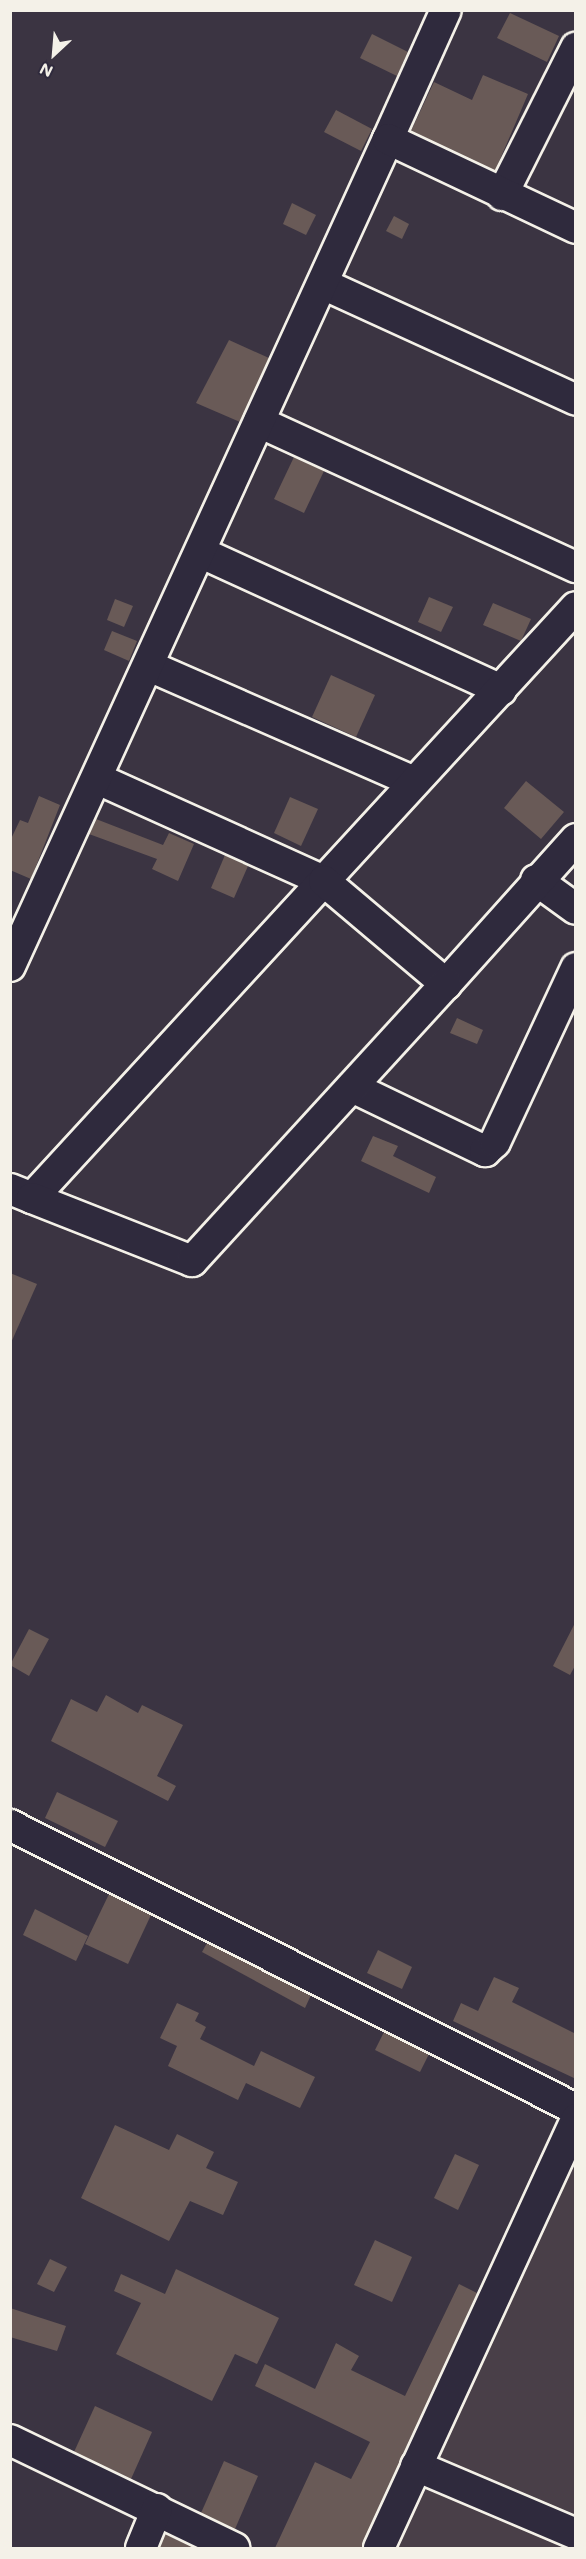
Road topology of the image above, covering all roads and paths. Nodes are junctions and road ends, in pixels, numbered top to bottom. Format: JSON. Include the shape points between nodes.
{"nodes":[{"id":1,"x":446,"y":10,"type":"edge"},
{"id":2,"x":576,"y":48,"type":"edge"},
{"id":3,"x":388,"y":139,"type":"junction"},
{"id":4,"x":502,"y":195,"type":"junction"},
{"id":5,"x":576,"y":228,"type":"edge"},
{"id":6,"x":323,"y":284,"type":"junction"},
{"id":7,"x":576,"y":400,"type":"edge"},
{"id":8,"x":259,"y":422,"type":"junction"},
{"id":9,"x":202,"y":553,"type":"junction"},
{"id":10,"x":576,"y":567,"type":"edge"},
{"id":11,"x":576,"y":607,"type":"edge"},
{"id":12,"x":149,"y":666,"type":"junction"},
{"id":13,"x":501,"y":690,"type":"junction"},
{"id":14,"x":98,"y":779,"type":"junction"},
{"id":15,"x":414,"y":783,"type":"junction"},
{"id":16,"x":576,"y":839,"type":"edge"},
{"id":17,"x":536,"y":880,"type":"junction"},
{"id":18,"x":324,"y":881,"type":"junction"},
{"id":19,"x":576,"y":909,"type":"edge"},
{"id":20,"x":10,"y":966,"type":"edge"},
{"id":21,"x":576,"y":968,"type":"edge"},
{"id":22,"x":446,"y":984,"type":"junction"},
{"id":23,"x":352,"y":1087,"type":"junction"},
{"id":24,"x":21,"y":1193,"type":"edge"},
{"id":25,"x":10,"y":1825,"type":"edge"},
{"id":26,"x":576,"y":2109,"type":"edge"},
{"id":27,"x":576,"y":2119,"type":"edge"},
{"id":28,"x":10,"y":2440,"type":"edge"},
{"id":29,"x":416,"y":2466,"type":"junction"},
{"id":30,"x":157,"y":2509,"type":"junction"},
{"id":31,"x":576,"y":2534,"type":"edge"},
{"id":32,"x":141,"y":2548,"type":"edge"},
{"id":33,"x":234,"y":2548,"type":"edge"},
{"id":34,"x":379,"y":2548,"type":"edge"}],
"edges":[{"from":1,"to":3,"type":"street"},
{"from":2,"to":4,"type":"street"},
{"from":3,"to":4,"type":"street"},
{"from":3,"to":6,"type":"street"},
{"from":4,"to":5,"type":"street"},
{"from":6,"to":7,"type":"street"},
{"from":6,"to":8,"type":"street"},
{"from":8,"to":9,"type":"street"},
{"from":8,"to":10,"type":"street"},
{"from":9,"to":12,"type":"street"},
{"from":9,"to":13,"type":"street"},
{"from":11,"to":13,"type":"street"},
{"from":12,"to":14,"type":"street"},
{"from":12,"to":15,"type":"street"},
{"from":13,"to":15,"type":"street"},
{"from":14,"to":18,"type":"street"},
{"from":14,"to":20,"type":"street"},
{"from":15,"to":18,"type":"street"},
{"from":16,"to":17,"type":"street"},
{"from":17,"to":19,"type":"street"},
{"from":17,"to":22,"type":"street"},
{"from":18,"to":22,"type":"street"},
{"from":18,"to":24,"type":"street"},
{"from":21,"to":23,"type":"street","via":[[495,1142],[485,1152]]},
{"from":22,"to":23,"type":"street"},
{"from":23,"to":24,"type":"street","via":[[192,1261]]},
{"from":25,"to":26,"type":"street"},
{"from":27,"to":29,"type":"street"},
{"from":28,"to":30,"type":"street"},
{"from":29,"to":31,"type":"street"},
{"from":29,"to":34,"type":"street"},
{"from":30,"to":32,"type":"street"},
{"from":30,"to":33,"type":"street"}]}
